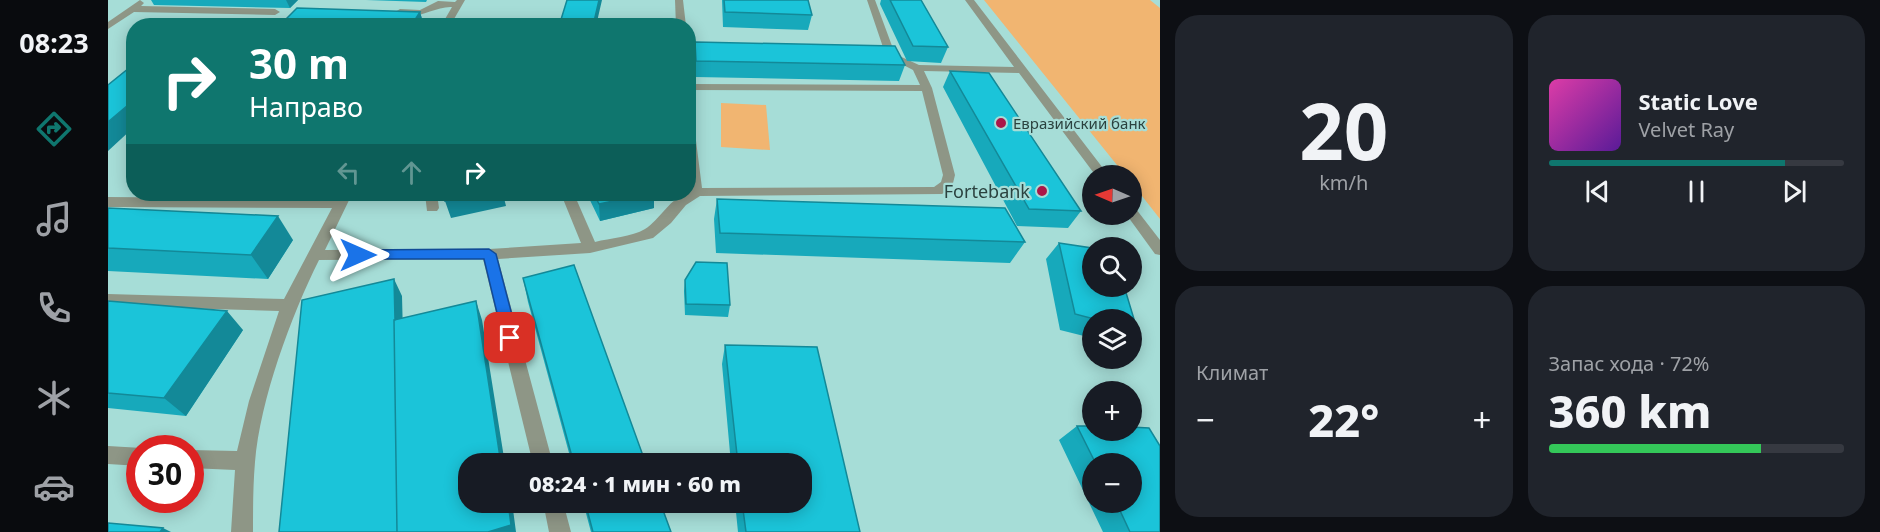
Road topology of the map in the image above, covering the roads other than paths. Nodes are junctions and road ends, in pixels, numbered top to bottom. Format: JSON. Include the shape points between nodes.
{"nodes":[{"id":1,"x":144,"y":0,"type":"edge"},
{"id":2,"x":679,"y":0,"type":"edge"},
{"id":3,"x":872,"y":0,"type":"edge"},
{"id":4,"x":969,"y":0,"type":"edge"},
{"id":5,"x":459,"y":3,"type":"edge"},
{"id":6,"x":132,"y":9,"type":"junction"},
{"id":7,"x":275,"y":12,"type":"dead end"},
{"id":8,"x":388,"y":12,"type":"edge"},
{"id":9,"x":450,"y":18,"type":"edge"},
{"id":10,"x":680,"y":18,"type":"edge"},
{"id":11,"x":108,"y":26,"type":"edge"},
{"id":12,"x":917,"y":68,"type":"junction"},
{"id":13,"x":1023,"y":70,"type":"junction"},
{"id":14,"x":696,"y":87,"type":"edge"},
{"id":15,"x":927,"y":88,"type":"junction"},
{"id":16,"x":1095,"y":165,"type":"edge"},
{"id":17,"x":696,"y":188,"type":"edge"},
{"id":18,"x":697,"y":192,"type":"joint"},
{"id":19,"x":186,"y":201,"type":"edge"},
{"id":20,"x":342,"y":201,"type":"edge"},
{"id":21,"x":571,"y":201,"type":"edge"},
{"id":22,"x":683,"y":201,"type":"edge"},
{"id":23,"x":108,"y":202,"type":"edge"},
{"id":24,"x":1141,"y":225,"type":"edge"},
{"id":25,"x":590,"y":248,"type":"junction"},
{"id":26,"x":1160,"y":250,"type":"edge"},
{"id":27,"x":489,"y":254,"type":"junction"},
{"id":28,"x":314,"y":255,"type":"junction"},
{"id":29,"x":108,"y":300,"type":"edge"},
{"id":30,"x":289,"y":305,"type":"junction"},
{"id":31,"x":540,"y":453,"type":"edge"},
{"id":32,"x":108,"y":456,"type":"edge"},
{"id":33,"x":126,"y":457,"type":"edge"},
{"id":34,"x":204,"y":460,"type":"edge"},
{"id":35,"x":245,"y":461,"type":"junction"},
{"id":36,"x":556,"y":513,"type":"edge"},
{"id":37,"x":242,"y":532,"type":"edge"},
{"id":38,"x":560,"y":532,"type":"edge"}],
"edges":[{"from":1,"to":6,"type":"street"},
{"from":2,"to":10,"type":"street"},
{"from":3,"to":12,"type":"street","via":[[891,56]]},
{"from":4,"to":13,"type":"street"},
{"from":5,"to":8,"type":"street","via":[[438,4],[422,13]]},
{"from":5,"to":9,"type":"street"},
{"from":6,"to":7,"type":"street"},
{"from":6,"to":11,"type":"street"},
{"from":12,"to":13,"type":"street"},
{"from":12,"to":15,"type":"street"},
{"from":13,"to":16,"type":"street"},
{"from":14,"to":15,"type":"street"},
{"from":15,"to":18,"type":"street","via":[[949,175],[947,184],[937,190]]},
{"from":17,"to":18,"type":"street"},
{"from":19,"to":23,"type":"street"},
{"from":20,"to":28,"type":"street"},
{"from":21,"to":25,"type":"street"},
{"from":22,"to":25,"type":"street","via":[[648,234]]},
{"from":24,"to":26,"type":"street"},
{"from":25,"to":27,"type":"street"},
{"from":27,"to":28,"type":"street"},
{"from":27,"to":31,"type":"street"},
{"from":28,"to":30,"type":"street"},
{"from":29,"to":30,"type":"street"},
{"from":30,"to":35,"type":"street","via":[[258,400]]},
{"from":32,"to":33,"type":"street"},
{"from":34,"to":35,"type":"street"},
{"from":35,"to":37,"type":"street"},
{"from":36,"to":38,"type":"street"}]}
